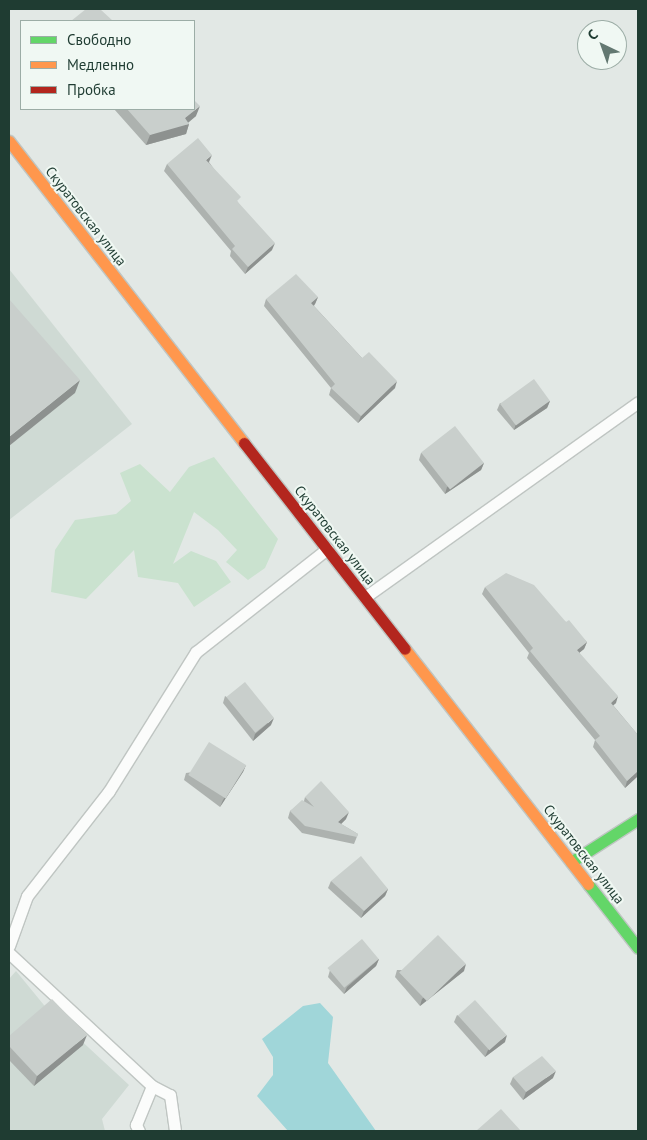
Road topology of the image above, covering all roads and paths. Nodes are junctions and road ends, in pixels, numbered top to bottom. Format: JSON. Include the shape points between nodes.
{"nodes":[{"id":1,"x":9,"y":141,"type":"edge"},
{"id":2,"x":638,"y":402,"type":"edge"},
{"id":3,"x":327,"y":549,"type":"junction"},
{"id":4,"x":365,"y":597,"type":"junction"},
{"id":5,"x":638,"y":819,"type":"edge"},
{"id":6,"x":571,"y":862,"type":"junction"},
{"id":7,"x":9,"y":946,"type":"edge"},
{"id":8,"x":638,"y":948,"type":"edge"},
{"id":9,"x":9,"y":953,"type":"edge"},
{"id":10,"x":152,"y":1086,"type":"junction"},
{"id":11,"x":139,"y":1131,"type":"edge"},
{"id":12,"x":174,"y":1131,"type":"edge"}],
"edges":[{"from":1,"to":3,"type":"street","name":"Скуратовская улица"},
{"from":2,"to":4,"type":"lane"},
{"from":3,"to":4,"type":"street","name":"Скуратовская улица"},
{"from":3,"to":7,"type":"lane","via":[[196,652],[109,791],[27,896]]},
{"from":4,"to":6,"type":"street","name":"Скуратовская улица"},
{"from":5,"to":6,"type":"street"},
{"from":6,"to":8,"type":"street","name":"Скуратовская улица"},
{"from":9,"to":10,"type":"lane"},
{"from":10,"to":11,"type":"lane","via":[[136,1125]]},
{"from":10,"to":12,"type":"lane","via":[[170,1095]]}]}
